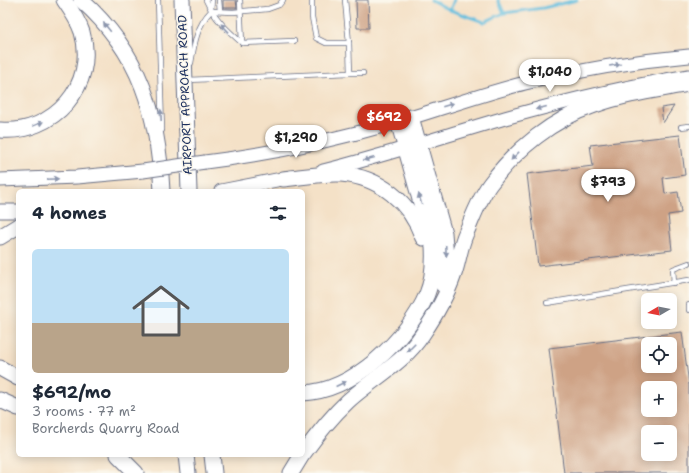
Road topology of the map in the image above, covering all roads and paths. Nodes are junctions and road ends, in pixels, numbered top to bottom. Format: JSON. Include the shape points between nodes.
{"nodes":[{"id":1,"x":64,"y":0,"type":"edge"},
{"id":2,"x":81,"y":0,"type":"edge"},
{"id":3,"x":158,"y":0,"type":"edge"},
{"id":4,"x":206,"y":0,"type":"edge"},
{"id":5,"x":212,"y":0,"type":"edge"},
{"id":6,"x":219,"y":0,"type":"edge"},
{"id":7,"x":240,"y":0,"type":"edge"},
{"id":8,"x":283,"y":0,"type":"edge"},
{"id":9,"x":312,"y":0,"type":"edge"},
{"id":10,"x":345,"y":0,"type":"edge"},
{"id":11,"x":181,"y":4,"type":"edge"},
{"id":12,"x":211,"y":11,"type":"junction"},
{"id":13,"x":220,"y":11,"type":"junction"},
{"id":14,"x":241,"y":12,"type":"junction"},
{"id":15,"x":294,"y":41,"type":"dead end"},
{"id":16,"x":242,"y":42,"type":"junction"},
{"id":17,"x":349,"y":43,"type":"junction"},
{"id":18,"x":689,"y":56,"type":"edge"},
{"id":19,"x":350,"y":73,"type":"junction"},
{"id":20,"x":363,"y":73,"type":"dead end"},
{"id":21,"x":689,"y":76,"type":"edge"},
{"id":22,"x":689,"y":84,"type":"edge"},
{"id":23,"x":187,"y":85,"type":"junction"},
{"id":24,"x":405,"y":119,"type":"junction"},
{"id":25,"x":689,"y":126,"type":"edge"},
{"id":26,"x":681,"y":127,"type":"dead end"},
{"id":27,"x":0,"y":130,"type":"edge"},
{"id":28,"x":413,"y":147,"type":"junction"},
{"id":29,"x":160,"y":154,"type":"junction"},
{"id":30,"x":283,"y":179,"type":"junction"},
{"id":31,"x":0,"y":180,"type":"edge"},
{"id":32,"x":162,"y":189,"type":"edge"},
{"id":33,"x":189,"y":189,"type":"edge"},
{"id":34,"x":231,"y":189,"type":"edge"},
{"id":35,"x":0,"y":211,"type":"edge"},
{"id":36,"x":16,"y":211,"type":"edge"},
{"id":37,"x":16,"y":227,"type":"edge"},
{"id":38,"x":0,"y":236,"type":"edge"},
{"id":39,"x":689,"y":263,"type":"edge"},
{"id":40,"x":689,"y":280,"type":"edge"},
{"id":41,"x":674,"y":283,"type":"junction"},
{"id":42,"x":547,"y":303,"type":"dead end"},
{"id":43,"x":689,"y":305,"type":"edge"},
{"id":44,"x":689,"y":310,"type":"edge"},
{"id":45,"x":434,"y":316,"type":"junction"},
{"id":46,"x":406,"y":328,"type":"junction"},
{"id":47,"x":0,"y":368,"type":"edge"},
{"id":48,"x":16,"y":377,"type":"edge"},
{"id":49,"x":305,"y":393,"type":"edge"},
{"id":50,"x":0,"y":400,"type":"edge"},
{"id":51,"x":16,"y":407,"type":"edge"},
{"id":52,"x":305,"y":452,"type":"edge"},
{"id":53,"x":120,"y":457,"type":"edge"},
{"id":54,"x":186,"y":457,"type":"edge"},
{"id":55,"x":212,"y":457,"type":"edge"},
{"id":56,"x":302,"y":457,"type":"edge"},
{"id":57,"x":136,"y":473,"type":"edge"},
{"id":58,"x":188,"y":473,"type":"edge"},
{"id":59,"x":214,"y":473,"type":"edge"},
{"id":60,"x":292,"y":473,"type":"edge"}],
"edges":[{"from":27,"to":1,"type":"main road","one_way":true,"via":[[20,130],[51,118],[69,102],[79,84],[84,62],[83,37],[78,22]]},
{"from":29,"to":2,"type":"main road","one_way":true,"via":[[152,110],[135,69],[111,32]]},
{"from":29,"to":3,"type":"lane","name":"AIRPORT APPROACH ROAD","one_way":true,"via":[[162,132]]},
{"from":4,"to":12,"type":"lane"},
{"from":5,"to":12,"type":"lane"},
{"from":6,"to":13,"type":"lane"},
{"from":7,"to":14,"type":"lane"},
{"from":8,"to":14,"type":"lane","via":[[274,8]]},
{"from":9,"to":17,"type":"lane","via":[[316,38],[326,43]]},
{"from":10,"to":17,"type":"lane"},
{"from":11,"to":23,"type":"main road","name":"AIRPORT APPROACH ROAD"},
{"from":12,"to":13,"type":"lane"},
{"from":16,"to":12,"type":"lane","one_way":true,"via":[[229,32]]},
{"from":12,"to":23,"type":"lane","via":[[197,33]]},
{"from":13,"to":14,"type":"lane"},
{"from":14,"to":16,"type":"lane"},
{"from":15,"to":16,"type":"lane"},
{"from":17,"to":19,"type":"lane"},
{"from":24,"to":18,"type":"main road","one_way":true,"via":[[488,93],[555,76],[617,64]]},
{"from":19,"to":20,"type":"lane"},
{"from":19,"to":23,"type":"lane"},
{"from":21,"to":28,"type":"main road","one_way":true,"via":[[547,106]]},
{"from":22,"to":45,"type":"main road","one_way":true,"via":[[614,99],[589,107],[550,128],[519,152],[490,184],[480,203],[464,239],[450,284]]},
{"from":23,"to":33,"type":"main road","name":"AIRPORT APPROACH ROAD"},
{"from":24,"to":28,"type":"main road"},
{"from":31,"to":24,"type":"main road","one_way":true,"bridge":true,"via":[[65,178],[205,162],[306,144]]},
{"from":25,"to":26,"type":"lane"},
{"from":28,"to":30,"type":"main road","one_way":true},
{"from":28,"to":45,"type":"main road","one_way":true,"via":[[443,228],[446,247],[444,281]]},
{"from":46,"to":28,"type":"main road","one_way":true,"via":[[427,294],[434,255]]},
{"from":29,"to":32,"type":"main road","name":"AIRPORT APPROACH ROAD"},
{"from":30,"to":34,"type":"main road"},
{"from":30,"to":46,"type":"main road","via":[[336,174],[356,176],[381,186],[407,208],[421,231],[427,261],[422,296]]},
{"from":35,"to":36,"type":"main road"},
{"from":37,"to":38,"type":"main road"},
{"from":39,"to":41,"type":"lane","via":[[673,269]]},
{"from":40,"to":41,"type":"lane"},
{"from":41,"to":42,"type":"lane"},
{"from":43,"to":44,"type":"lane"},
{"from":45,"to":52,"type":"main road","one_way":true,"via":[[414,346],[385,373],[345,404]]},
{"from":49,"to":46,"type":"main road","one_way":true,"via":[[330,388],[350,379],[379,356]]},
{"from":47,"to":48,"type":"main road"},
{"from":50,"to":51,"type":"main road"},
{"from":53,"to":57,"type":"main road"},
{"from":54,"to":58,"type":"main road"},
{"from":55,"to":59,"type":"main road"},
{"from":56,"to":60,"type":"main road"}]}
